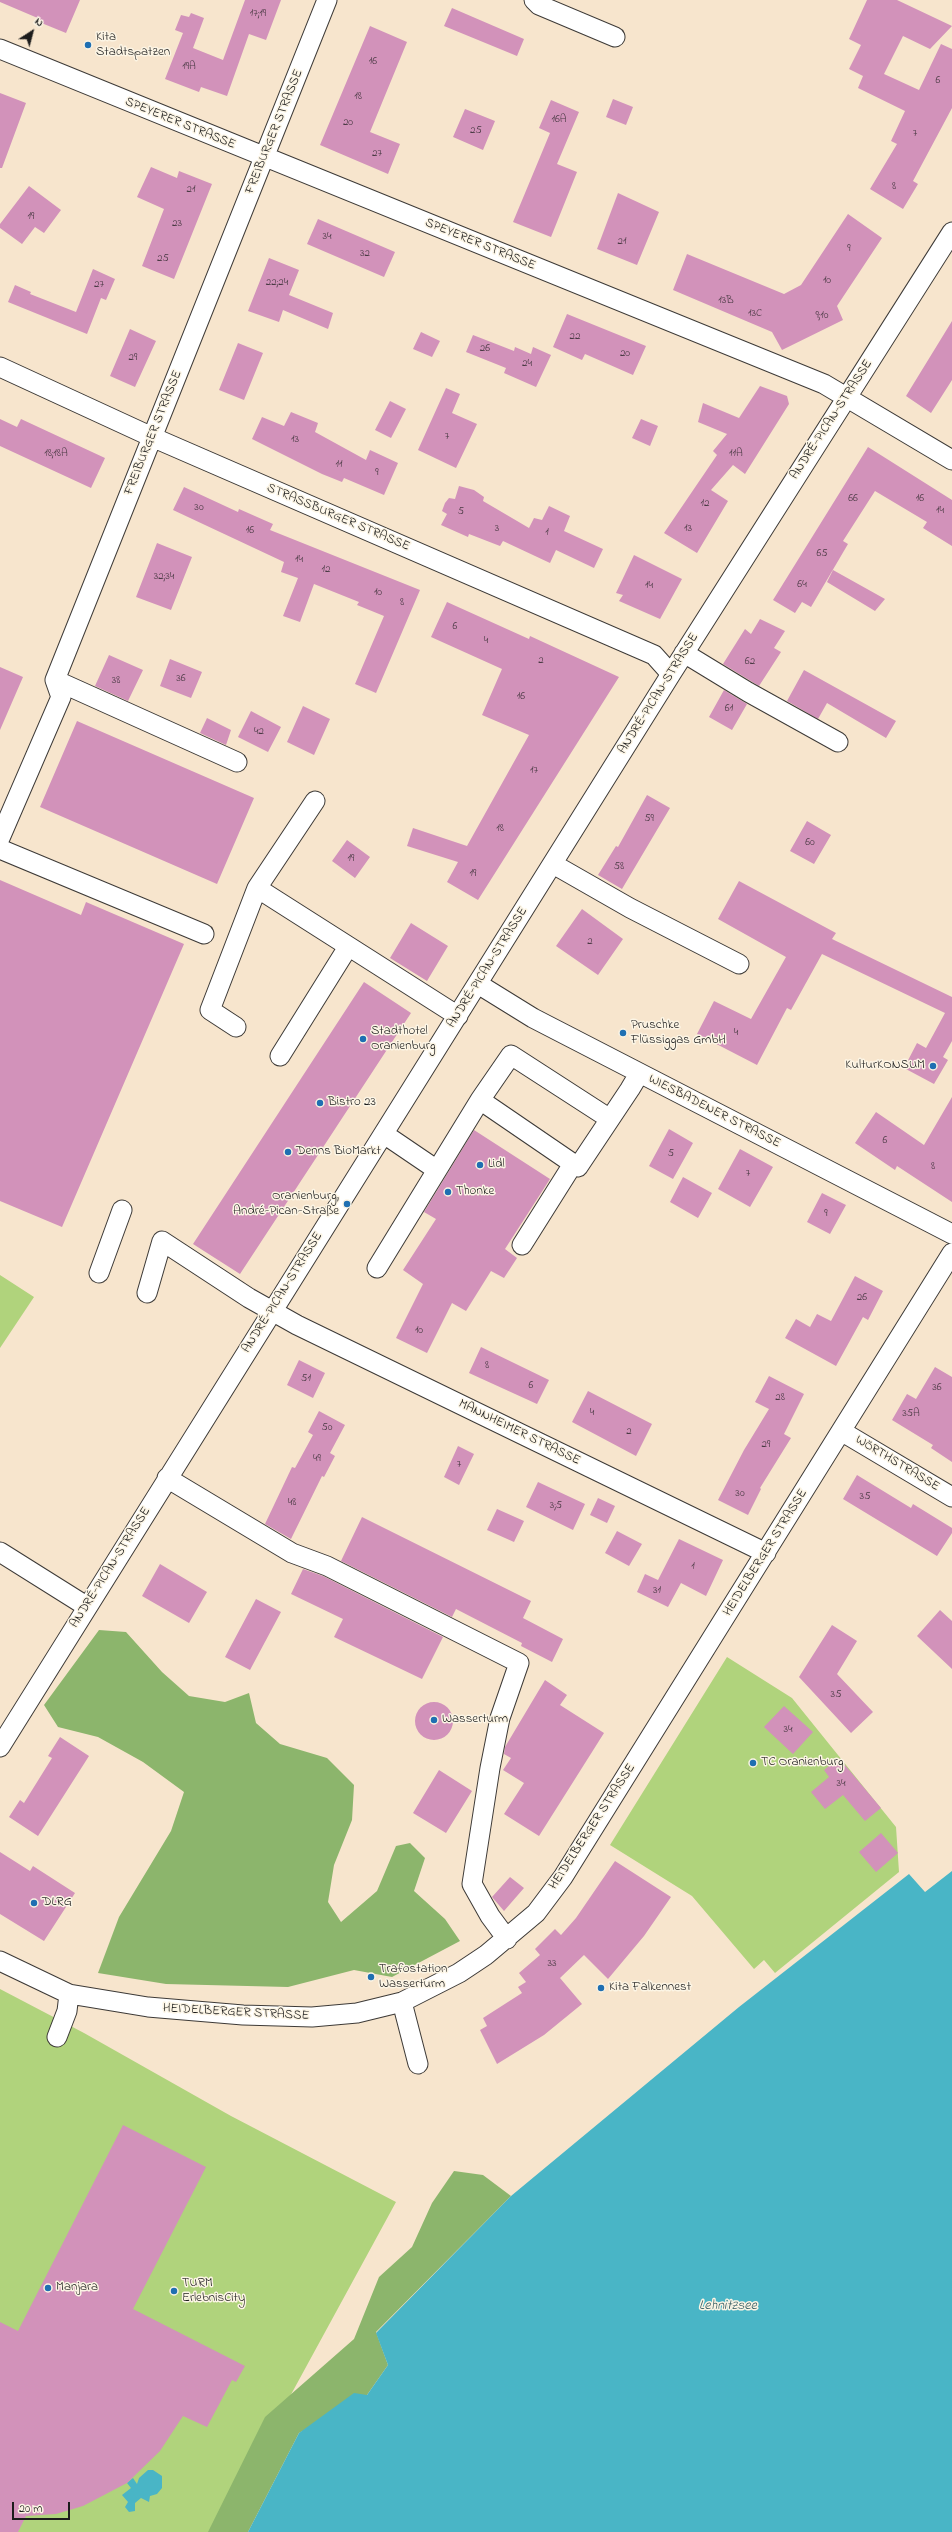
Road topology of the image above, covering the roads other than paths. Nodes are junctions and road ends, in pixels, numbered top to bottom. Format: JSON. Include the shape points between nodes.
{"nodes":[{"id":1,"x":327,"y":0,"type":"edge"},
{"id":2,"x":534,"y":0,"type":"edge"},
{"id":3,"x":615,"y":37,"type":"dead end"},
{"id":4,"x":0,"y":49,"type":"edge"},
{"id":5,"x":266,"y":158,"type":"junction"},
{"id":6,"x":952,"y":232,"type":"edge"},
{"id":7,"x":0,"y":366,"type":"edge"},
{"id":8,"x":846,"y":398,"type":"junction"},
{"id":9,"x":152,"y":437,"type":"junction"},
{"id":10,"x":952,"y":460,"type":"edge"},
{"id":11,"x":684,"y":653,"type":"junction"},
{"id":12,"x":671,"y":674,"type":"junction"},
{"id":13,"x":55,"y":680,"type":"junction"},
{"id":14,"x":838,"y":742,"type":"dead end"},
{"id":15,"x":237,"y":762,"type":"dead end"},
{"id":16,"x":315,"y":801,"type":"dead end"},
{"id":17,"x":0,"y":838,"type":"edge"},
{"id":18,"x":0,"y":849,"type":"edge"},
{"id":19,"x":552,"y":864,"type":"junction"},
{"id":20,"x":257,"y":888,"type":"junction"},
{"id":21,"x":204,"y":934,"type":"dead end"},
{"id":22,"x":348,"y":947,"type":"junction"},
{"id":23,"x":739,"y":964,"type":"dead end"},
{"id":24,"x":478,"y":984,"type":"junction"},
{"id":25,"x":458,"y":1016,"type":"junction"},
{"id":26,"x":236,"y":1027,"type":"dead end"},
{"id":27,"x":280,"y":1056,"type":"dead end"},
{"id":28,"x":639,"y":1074,"type":"junction"},
{"id":29,"x":480,"y":1100,"type":"junction"},
{"id":30,"x":610,"y":1119,"type":"junction"},
{"id":31,"x":384,"y":1134,"type":"junction"},
{"id":32,"x":574,"y":1164,"type":"junction"},
{"id":33,"x":437,"y":1170,"type":"junction"},
{"id":34,"x":122,"y":1210,"type":"dead end"},
{"id":35,"x":952,"y":1234,"type":"edge"},
{"id":36,"x":522,"y":1245,"type":"dead end"},
{"id":37,"x":952,"y":1253,"type":"edge"},
{"id":38,"x":377,"y":1268,"type":"dead end"},
{"id":39,"x":99,"y":1272,"type":"dead end"},
{"id":40,"x":147,"y":1293,"type":"dead end"},
{"id":41,"x":272,"y":1311,"type":"junction"},
{"id":42,"x":841,"y":1432,"type":"junction"},
{"id":43,"x":167,"y":1478,"type":"junction"},
{"id":44,"x":952,"y":1497,"type":"edge"},
{"id":45,"x":0,"y":1552,"type":"edge"},
{"id":46,"x":766,"y":1553,"type":"junction"},
{"id":47,"x":86,"y":1606,"type":"junction"},
{"id":48,"x":0,"y":1747,"type":"edge"},
{"id":49,"x":507,"y":1939,"type":"junction"},
{"id":50,"x":0,"y":1961,"type":"edge"},
{"id":51,"x":68,"y":1994,"type":"junction"},
{"id":52,"x":402,"y":2002,"type":"junction"},
{"id":53,"x":57,"y":2037,"type":"dead end"},
{"id":54,"x":418,"y":2064,"type":"dead end"}],
"edges":[{"from":1,"to":5,"type":"street","name":"FREIBURGER STRASSE"},
{"from":2,"to":3,"type":"street","via":[[539,5]]},
{"from":4,"to":5,"type":"street","name":"SPEYERER STRASSE"},
{"from":5,"to":8,"type":"street","name":"SPEYERER STRASSE","via":[[824,384]]},
{"from":5,"to":9,"type":"street","name":"FREIBURGER STRASSE"},
{"from":6,"to":8,"type":"street","name":"ANDRÉ-PICAN-STRASSE"},
{"from":7,"to":9,"type":"street","name":"STRASSBURGER STRASSE"},
{"from":8,"to":10,"type":"street","name":"SPEYERER STRASSE"},
{"from":8,"to":11,"type":"street","name":"ANDRÉ-PICAN-STRASSE"},
{"from":9,"to":12,"type":"street","name":"STRASSBURGER STRASSE","via":[[654,655]]},
{"from":9,"to":13,"type":"street","name":"FREIBURGER STRASSE"},
{"from":11,"to":12,"type":"street","name":"ANDRÉ-PICAN-STRASSE"},
{"from":11,"to":14,"type":"street"},
{"from":12,"to":19,"type":"street","name":"ANDRÉ-PICAN-STRASSE"},
{"from":13,"to":15,"type":"street"},
{"from":13,"to":17,"type":"street","via":[[61,697]]},
{"from":16,"to":20,"type":"street"},
{"from":18,"to":21,"type":"street"},
{"from":19,"to":23,"type":"street","via":[[630,908]]},
{"from":19,"to":24,"type":"street","name":"ANDRÉ-PICAN-STRASSE"},
{"from":20,"to":22,"type":"street"},
{"from":20,"to":26,"type":"street","via":[[210,1010]]},
{"from":22,"to":25,"type":"street"},
{"from":22,"to":27,"type":"street"},
{"from":24,"to":25,"type":"street","name":"ANDRÉ-PICAN-STRASSE"},
{"from":24,"to":28,"type":"street","name":"WIESBADENER STRASSE","via":[[533,1018]]},
{"from":25,"to":31,"type":"street","name":"ANDRÉ-PICAN-STRASSE"},
{"from":28,"to":30,"type":"street"},
{"from":28,"to":35,"type":"street","name":"WIESBADENER STRASSE"},
{"from":29,"to":30,"type":"street","via":[[511,1055]]},
{"from":29,"to":32,"type":"street"},
{"from":29,"to":33,"type":"street"},
{"from":30,"to":32,"type":"street","via":[[578,1167]]},
{"from":31,"to":33,"type":"street"},
{"from":31,"to":41,"type":"street","name":"ANDRÉ-PICAN-STRASSE"},
{"from":32,"to":36,"type":"street"},
{"from":33,"to":38,"type":"street"},
{"from":34,"to":39,"type":"street"},
{"from":37,"to":42,"type":"street","name":"HEIDELBERGER STRASSE"},
{"from":40,"to":41,"type":"street","name":"MANNHEIMER STRASSE","via":[[162,1241]]},
{"from":41,"to":43,"type":"street","name":"ANDRÉ-PICAN-STRASSE"},
{"from":41,"to":46,"type":"street","name":"MANNHEIMER STRASSE"},
{"from":42,"to":44,"type":"street","name":"WÖRTHSTRASSE"},
{"from":42,"to":46,"type":"street","name":"HEIDELBERGER STRASSE"},
{"from":43,"to":47,"type":"street","name":"ANDRÉ-PICAN-STRASSE"},
{"from":43,"to":49,"type":"street","via":[[292,1553],[327,1566],[519,1663],[497,1733],[472,1884]]},
{"from":45,"to":47,"type":"street"},
{"from":46,"to":49,"type":"street","name":"HEIDELBERGER STRASSE","via":[[563,1877],[536,1913]]},
{"from":47,"to":48,"type":"street","name":"ANDRÉ-PICAN-STRASSE"},
{"from":49,"to":52,"type":"street","name":"HEIDELBERGER STRASSE","via":[[459,1974]]},
{"from":50,"to":51,"type":"street","name":"HEIDELBERGER STRASSE"},
{"from":51,"to":52,"type":"street","name":"HEIDELBERGER STRASSE","via":[[148,2007],[312,2018],[357,2013]]},
{"from":51,"to":53,"type":"street","via":[[67,2012]]},
{"from":52,"to":54,"type":"street"}]}
